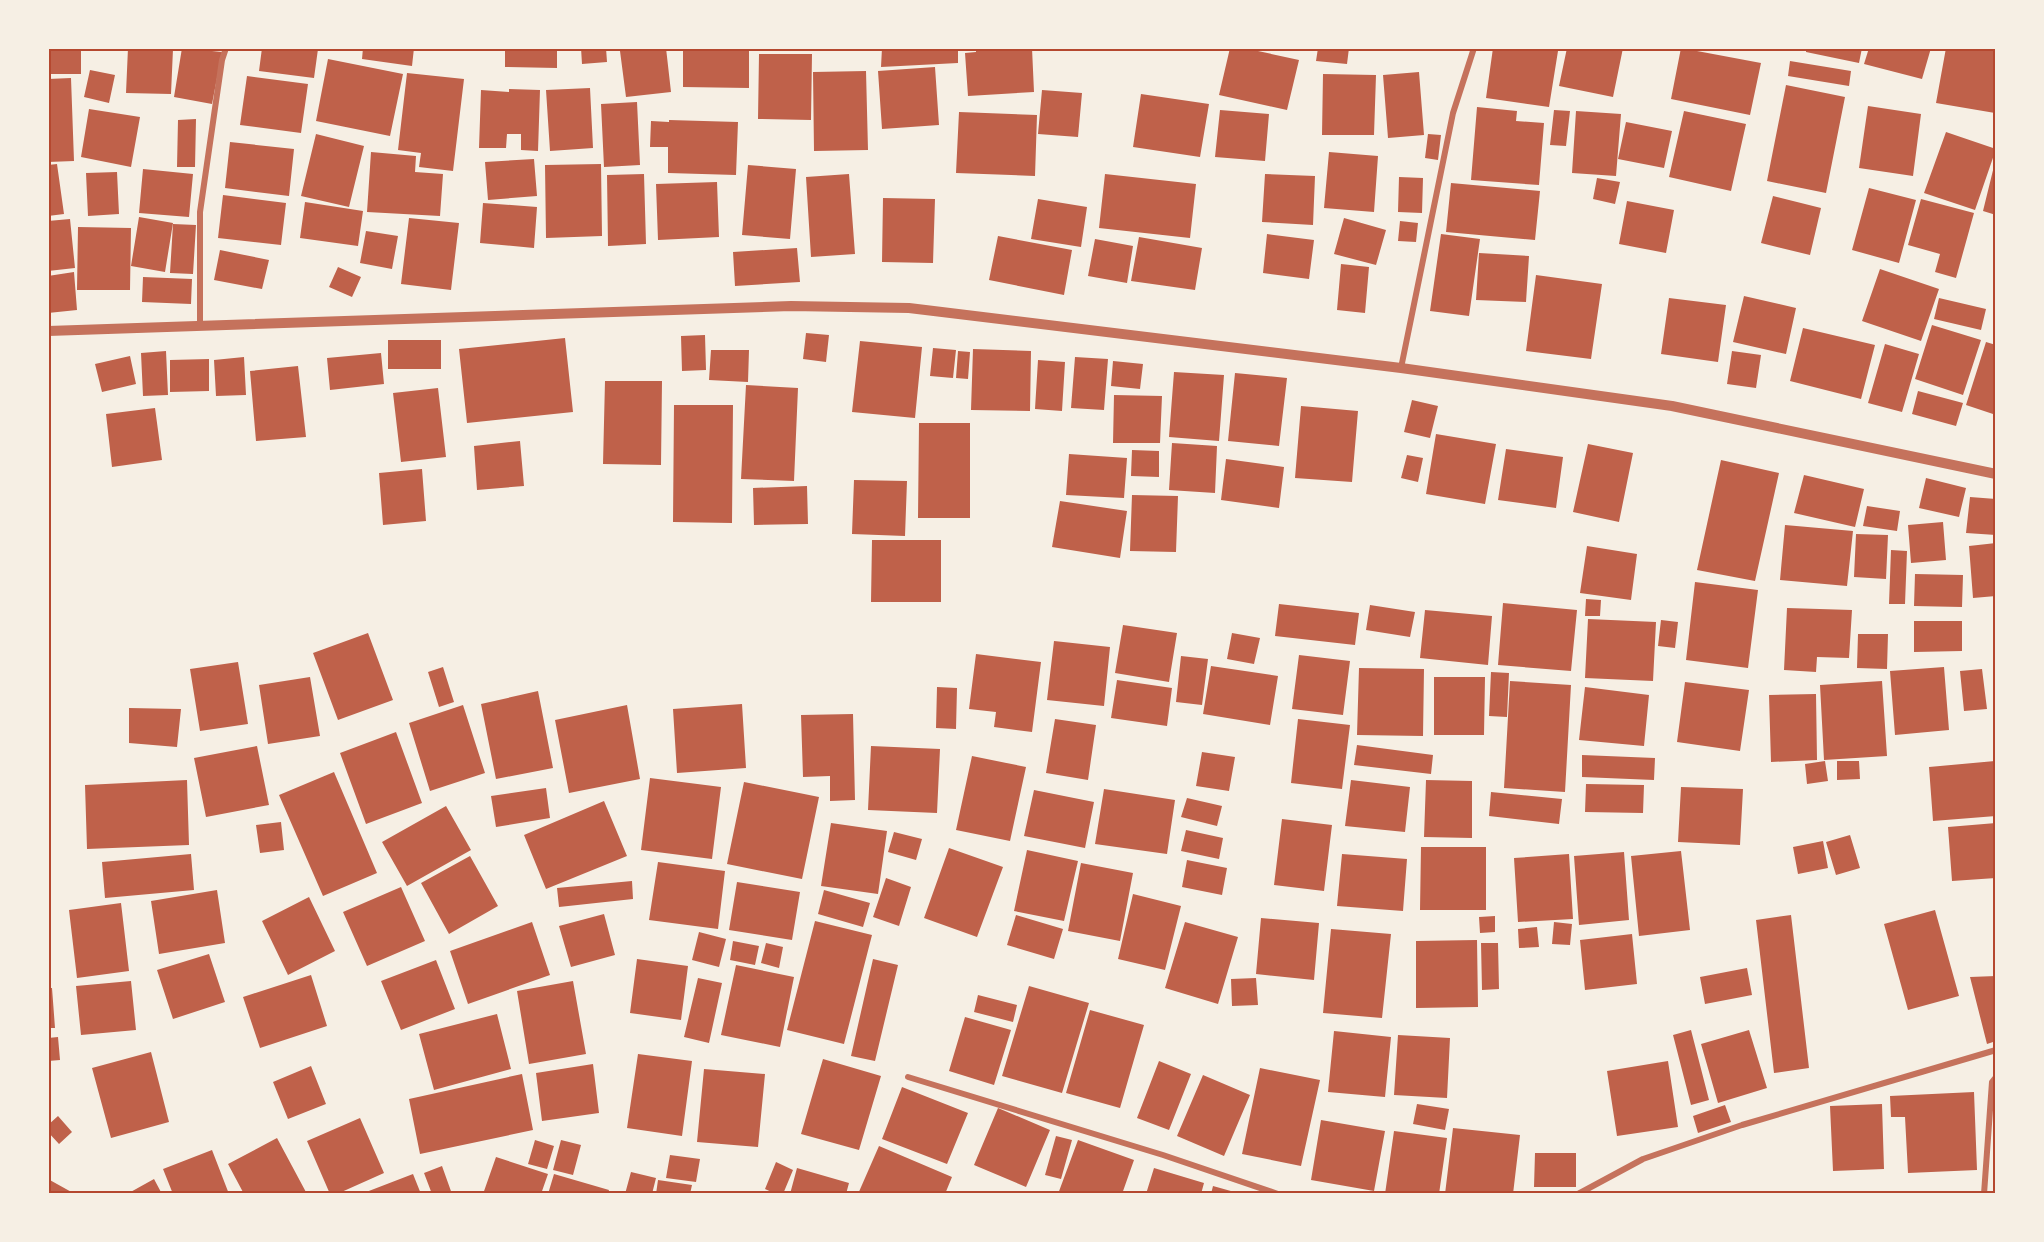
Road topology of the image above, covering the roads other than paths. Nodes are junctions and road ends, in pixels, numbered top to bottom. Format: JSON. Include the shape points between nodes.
{"nodes":[{"id":1,"x":226,"y":48,"type":"edge"},
{"id":2,"x":1474,"y":48,"type":"edge"},
{"id":3,"x":200,"y":327,"type":"junction"},
{"id":4,"x":48,"y":331,"type":"edge"},
{"id":5,"x":1401,"y":368,"type":"junction"},
{"id":6,"x":1996,"y":474,"type":"edge"},
{"id":7,"x":1996,"y":1050,"type":"edge"},
{"id":8,"x":908,"y":1077,"type":"dead end"},
{"id":9,"x":1996,"y":1077,"type":"edge"},
{"id":10,"x":1278,"y":1194,"type":"edge"},
{"id":11,"x":1578,"y":1194,"type":"edge"},
{"id":12,"x":1984,"y":1194,"type":"edge"}],
"edges":[{"from":1,"to":3,"type":"street","via":[[200,212]]},
{"from":2,"to":5,"type":"street","via":[[1453,113]]},
{"from":3,"to":4,"type":"street"},
{"from":3,"to":5,"type":"street","via":[[791,306],[909,308]]},
{"from":5,"to":6,"type":"street","via":[[1672,406]]},
{"from":7,"to":11,"type":"street","via":[[1731,1128],[1643,1159]]},
{"from":8,"to":10,"type":"street"},
{"from":9,"to":12,"type":"street","via":[[1992,1082]]}]}
